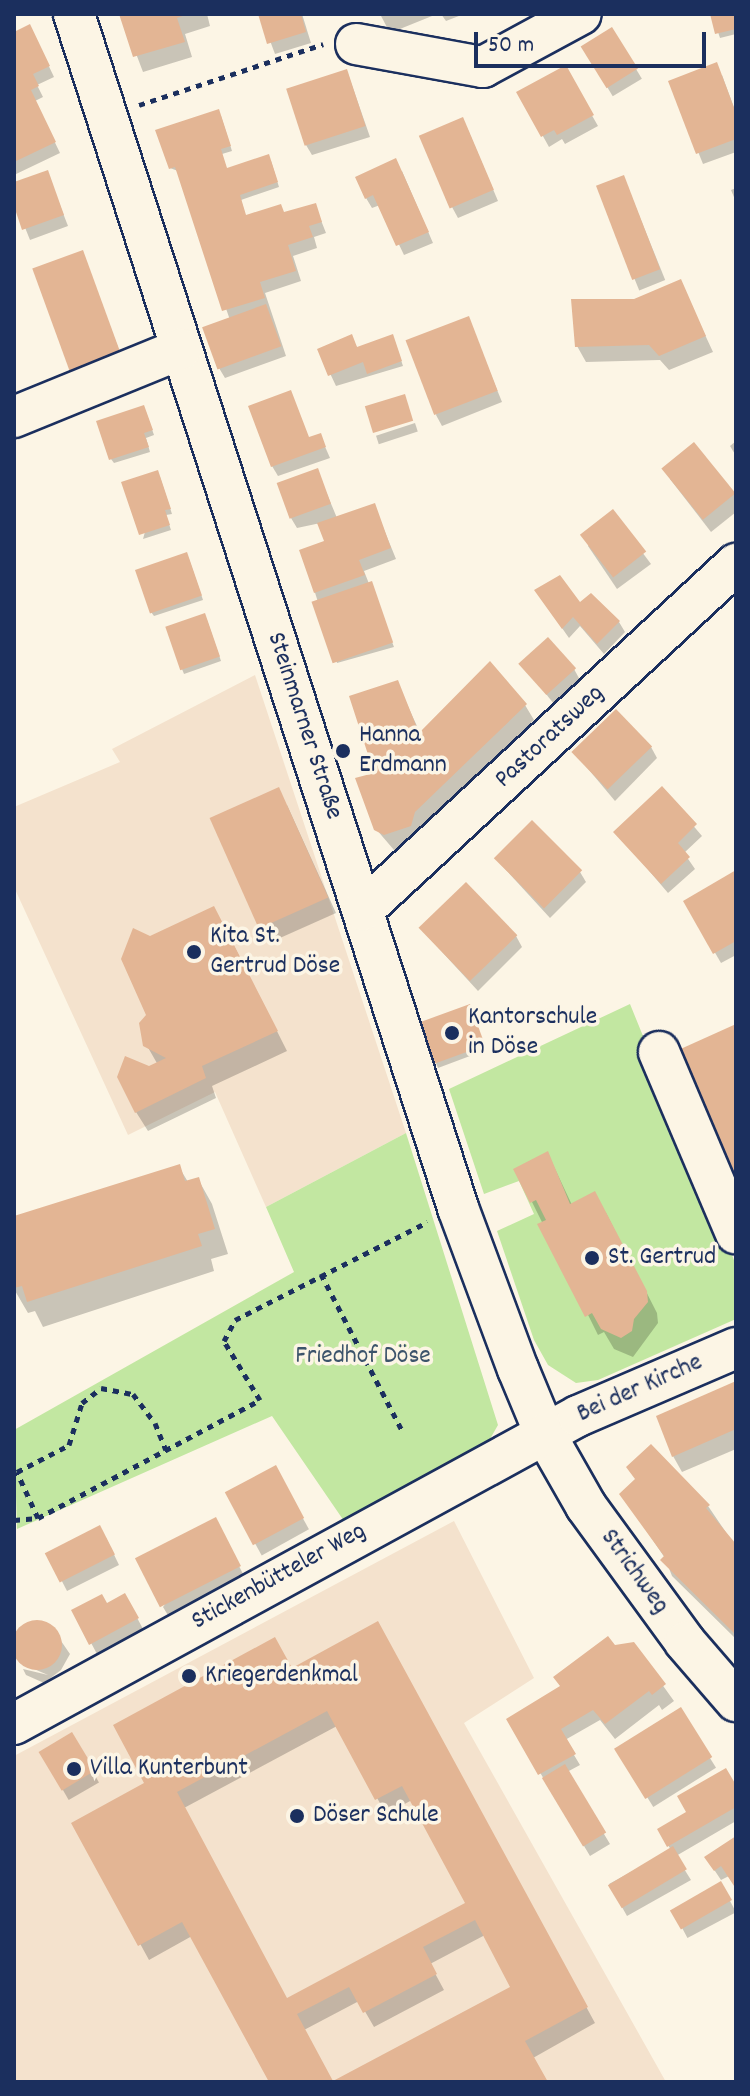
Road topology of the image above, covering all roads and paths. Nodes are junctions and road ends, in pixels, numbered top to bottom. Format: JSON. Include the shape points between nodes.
{"nodes":[{"id":1,"x":74,"y":14,"type":"edge"},
{"id":2,"x":581,"y":14,"type":"edge"},
{"id":3,"x":356,"y":44,"type":"joint"},
{"id":4,"x":107,"y":116,"type":"junction"},
{"id":5,"x":181,"y":349,"type":"junction"},
{"id":6,"x":14,"y":417,"type":"edge"},
{"id":7,"x":736,"y":564,"type":"edge"},
{"id":8,"x":363,"y":910,"type":"junction"},
{"id":9,"x":659,"y":1052,"type":"dead end"},
{"id":10,"x":458,"y":1208,"type":"junction"},
{"id":11,"x":736,"y":1233,"type":"edge"},
{"id":12,"x":321,"y":1274,"type":"junction"},
{"id":13,"x":736,"y":1348,"type":"edge"},
{"id":14,"x":403,"y":1432,"type":"dead end"},
{"id":15,"x":545,"y":1434,"type":"junction"},
{"id":16,"x":166,"y":1450,"type":"junction"},
{"id":17,"x":38,"y":1518,"type":"junction"},
{"id":18,"x":14,"y":1520,"type":"edge"},
{"id":19,"x":736,"y":1701,"type":"edge"},
{"id":20,"x":14,"y":1724,"type":"edge"}],
"edges":[{"from":1,"to":4,"type":"street","name":"Steinmarner Straße"},
{"from":2,"to":3,"type":"street","via":[[483,67]]},
{"from":3,"to":4,"type":"path","via":[[311,44]]},
{"from":4,"to":5,"type":"street","name":"Steinmarner Straße"},
{"from":5,"to":6,"type":"street"},
{"from":5,"to":8,"type":"street","name":"Steinmarner Straße"},
{"from":7,"to":8,"type":"street","name":"Pastoratsweg"},
{"from":8,"to":10,"type":"street","name":"Steinmarner Straße"},
{"from":9,"to":11,"type":"street"},
{"from":10,"to":12,"type":"path"},
{"from":10,"to":15,"type":"street","name":"Steinmarner Straße"},
{"from":12,"to":14,"type":"path"},
{"from":12,"to":16,"type":"path","via":[[235,1320],[224,1341],[260,1400]]},
{"from":13,"to":15,"type":"street","name":"Bei der Kirche"},
{"from":15,"to":19,"type":"street","name":"Strichweg","via":[[640,1584]]},
{"from":15,"to":20,"type":"street","name":"Stickenbütteler Weg"},
{"from":16,"to":17,"type":"path"},
{"from":16,"to":17,"type":"path","via":[[133,1394],[101,1388],[82,1403],[69,1445],[17,1472]]},
{"from":17,"to":18,"type":"path"}]}
